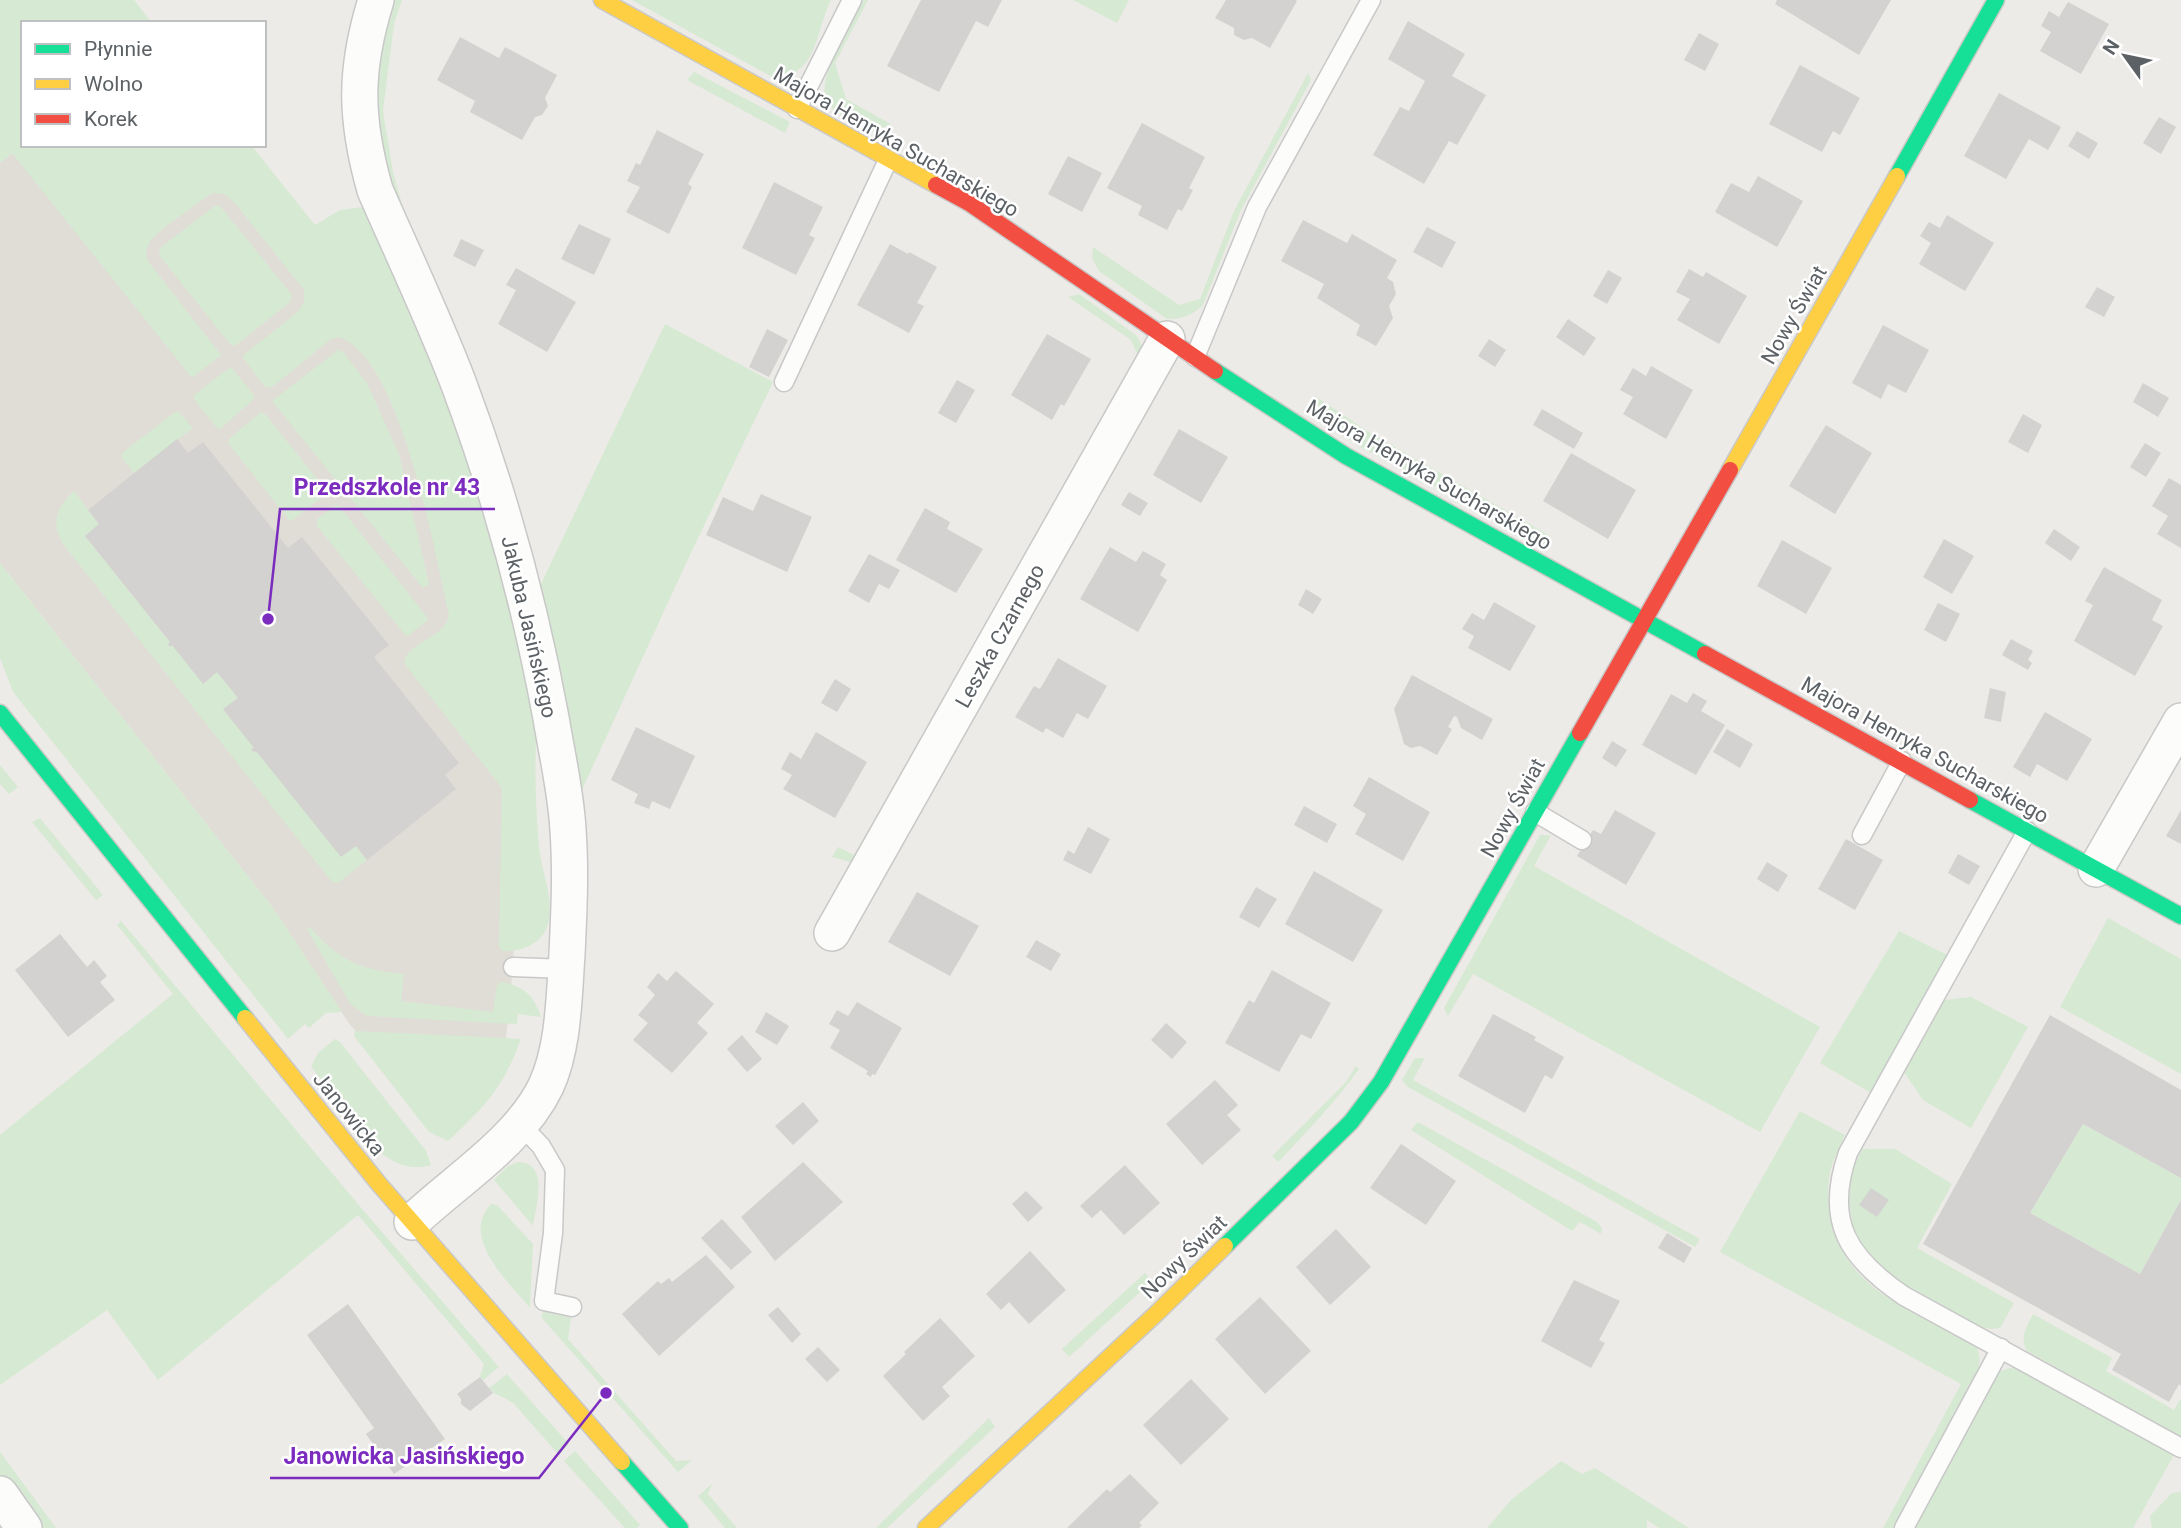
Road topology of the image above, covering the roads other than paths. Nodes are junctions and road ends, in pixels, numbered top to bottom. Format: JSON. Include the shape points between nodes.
{"nodes":[{"id":1,"x":376,"y":0,"type":"edge"},
{"id":2,"x":602,"y":0,"type":"edge"},
{"id":3,"x":852,"y":0,"type":"edge"},
{"id":4,"x":1371,"y":0,"type":"edge"},
{"id":5,"x":1996,"y":0,"type":"edge"},
{"id":6,"x":797,"y":109,"type":"junction"},
{"id":7,"x":888,"y":160,"type":"junction"},
{"id":8,"x":1181,"y":348,"type":"junction"},
{"id":9,"x":784,"y":382,"type":"dead end"},
{"id":10,"x":1644,"y":621,"type":"junction"},
{"id":11,"x":0,"y":713,"type":"edge"},
{"id":12,"x":2181,"y":721,"type":"edge"},
{"id":13,"x":1902,"y":761,"type":"junction"},
{"id":14,"x":1535,"y":812,"type":"junction"},
{"id":15,"x":2027,"y":831,"type":"junction"},
{"id":16,"x":1862,"y":835,"type":"dead end"},
{"id":17,"x":1582,"y":839,"type":"dead end"},
{"id":18,"x":2096,"y":869,"type":"junction"},
{"id":19,"x":2181,"y":916,"type":"edge"},
{"id":20,"x":832,"y":933,"type":"dead end"},
{"id":21,"x":513,"y":967,"type":"dead end"},
{"id":22,"x":566,"y":969,"type":"junction"},
{"id":23,"x":520,"y":1124,"type":"junction"},
{"id":24,"x":412,"y":1222,"type":"junction"},
{"id":25,"x":572,"y":1307,"type":"dead end"},
{"id":26,"x":2001,"y":1348,"type":"junction"},
{"id":27,"x":2181,"y":1448,"type":"edge"},
{"id":28,"x":0,"y":1494,"type":"edge"},
{"id":29,"x":24,"y":1528,"type":"edge"},
{"id":30,"x":680,"y":1528,"type":"edge"},
{"id":31,"x":926,"y":1528,"type":"edge"},
{"id":32,"x":1904,"y":1528,"type":"edge"}],
"edges":[{"from":1,"to":22,"type":"street","name":"Jakuba Jasińskiego","via":[[362,59],[361,132],[375,190],[478,439],[538,646],[568,828]]},
{"from":2,"to":6,"type":"street","name":"Majora Henryka Sucharskiego"},
{"from":3,"to":6,"type":"lane"},
{"from":4,"to":8,"type":"lane"},
{"from":5,"to":10,"type":"street","name":"Nowy Świat"},
{"from":6,"to":7,"type":"street","name":"Majora Henryka Sucharskiego"},
{"from":7,"to":8,"type":"street","name":"Majora Henryka Sucharskiego","via":[[970,203]]},
{"from":7,"to":9,"type":"lane"},
{"from":8,"to":10,"type":"street","name":"Majora Henryka Sucharskiego","via":[[1346,456]]},
{"from":8,"to":20,"type":"street","name":"Leszka Czarnego"},
{"from":10,"to":13,"type":"street","name":"Majora Henryka Sucharskiego"},
{"from":10,"to":14,"type":"street","name":"Nowy Świat"},
{"from":11,"to":24,"type":"street","name":"Janowicka"},
{"from":12,"to":18,"type":"street"},
{"from":13,"to":15,"type":"street","name":"Majora Henryka Sucharskiego"},
{"from":13,"to":16,"type":"lane"},
{"from":14,"to":17,"type":"lane"},
{"from":14,"to":31,"type":"street","name":"Nowy Świat","via":[[1402,1048],[1351,1122]]},
{"from":15,"to":18,"type":"street","name":"Majora Henryka Sucharskiego"},
{"from":15,"to":26,"type":"lane","via":[[1848,1153],[1839,1193],[1844,1232],[1866,1268],[1903,1296]]},
{"from":18,"to":19,"type":"street","name":"Majora Henryka Sucharskiego"},
{"from":21,"to":22,"type":"lane"},
{"from":22,"to":23,"type":"street","name":"Jakuba Jasińskiego","via":[[552,1070],[540,1098]]},
{"from":23,"to":24,"type":"street","name":"Jakuba Jasińskiego"},
{"from":23,"to":25,"type":"lane","via":[[555,1170],[544,1301]]},
{"from":24,"to":30,"type":"street","name":"Janowicka"},
{"from":26,"to":27,"type":"lane"},
{"from":26,"to":32,"type":"lane"},
{"from":28,"to":29,"type":"street"}]}
